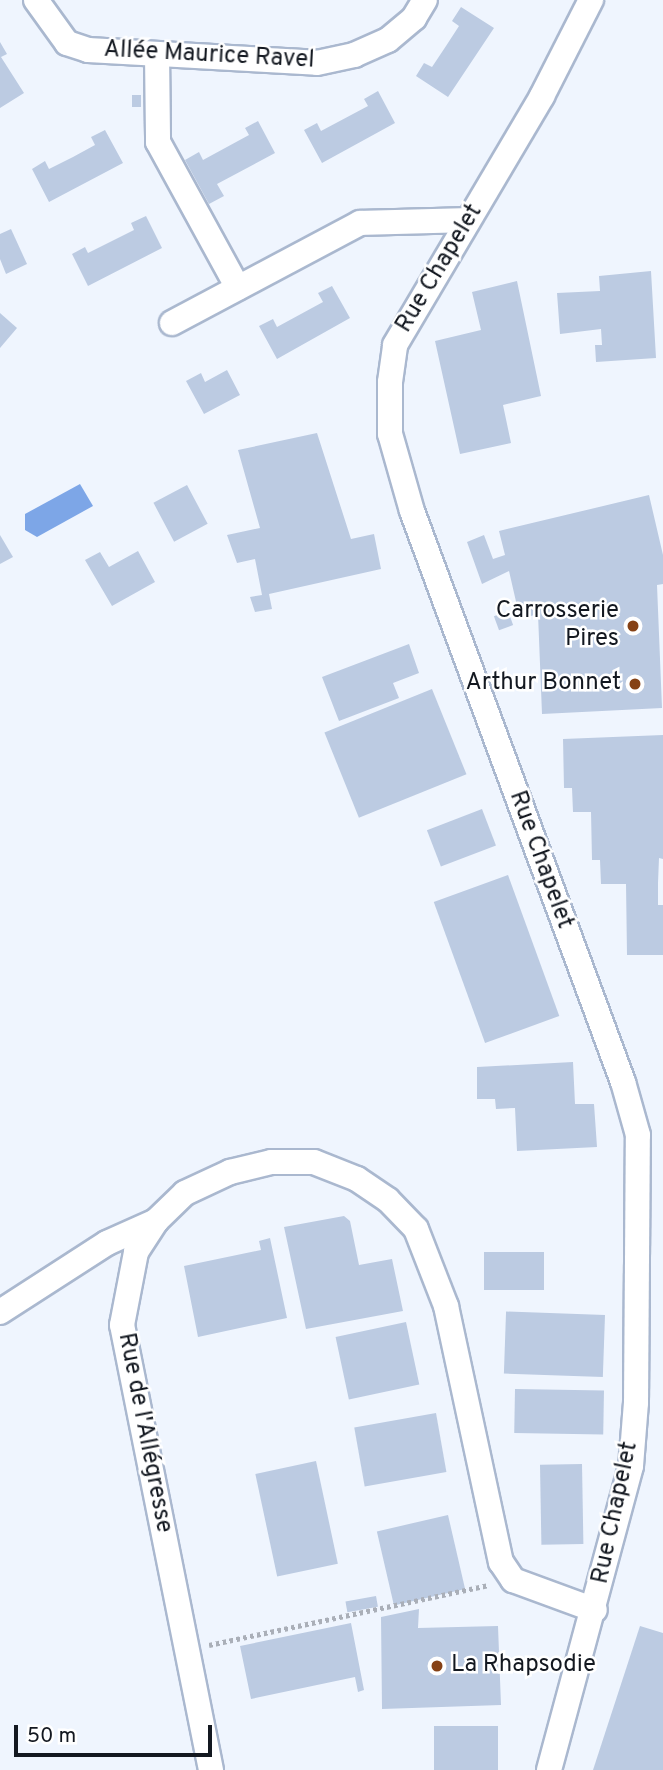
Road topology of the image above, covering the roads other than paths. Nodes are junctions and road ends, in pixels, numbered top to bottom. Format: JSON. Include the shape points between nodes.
{"nodes":[{"id":1,"x":36,"y":0,"type":"edge"},
{"id":2,"x":425,"y":0,"type":"edge"},
{"id":3,"x":590,"y":0,"type":"edge"},
{"id":4,"x":157,"y":54,"type":"junction"},
{"id":5,"x":468,"y":220,"type":"junction"},
{"id":6,"x":239,"y":288,"type":"junction"},
{"id":7,"x":172,"y":323,"type":"dead end"},
{"id":8,"x":156,"y":1221,"type":"junction"},
{"id":9,"x":0,"y":1312,"type":"edge"},
{"id":10,"x":595,"y":1610,"type":"junction"},
{"id":11,"x":211,"y":1770,"type":"edge"},
{"id":12,"x":549,"y":1770,"type":"edge"}],
"edges":[{"from":1,"to":4,"type":"street","name":"Allée Maurice Ravel","via":[[66,43],[88,50]]},
{"from":2,"to":4,"type":"street","name":"Allée Maurice Ravel","via":[[414,18],[388,40],[354,55],[317,63]]},
{"from":3,"to":5,"type":"street","name":"Rue Chapelet","via":[[542,96]]},
{"from":4,"to":6,"type":"street","via":[[158,142]]},
{"from":5,"to":6,"type":"street","via":[[360,223]]},
{"from":5,"to":10,"type":"street","name":"Rue Chapelet","via":[[395,345],[390,434],[412,511],[638,1135],[631,1466]]},
{"from":6,"to":7,"type":"street"},
{"from":8,"to":9,"type":"street","via":[[107,1244]]},
{"from":8,"to":10,"type":"street","name":"Rue de l'Allégresse","via":[[185,1193],[230,1172],[271,1162],[314,1162],[357,1179],[388,1200],[416,1229],[432,1262],[446,1306],[495,1542],[513,1580]]},
{"from":8,"to":11,"type":"street","name":"Rue de l'Allégresse","via":[[136,1252],[122,1325]]},
{"from":10,"to":12,"type":"street","name":"Rue Chapelet"}]}
